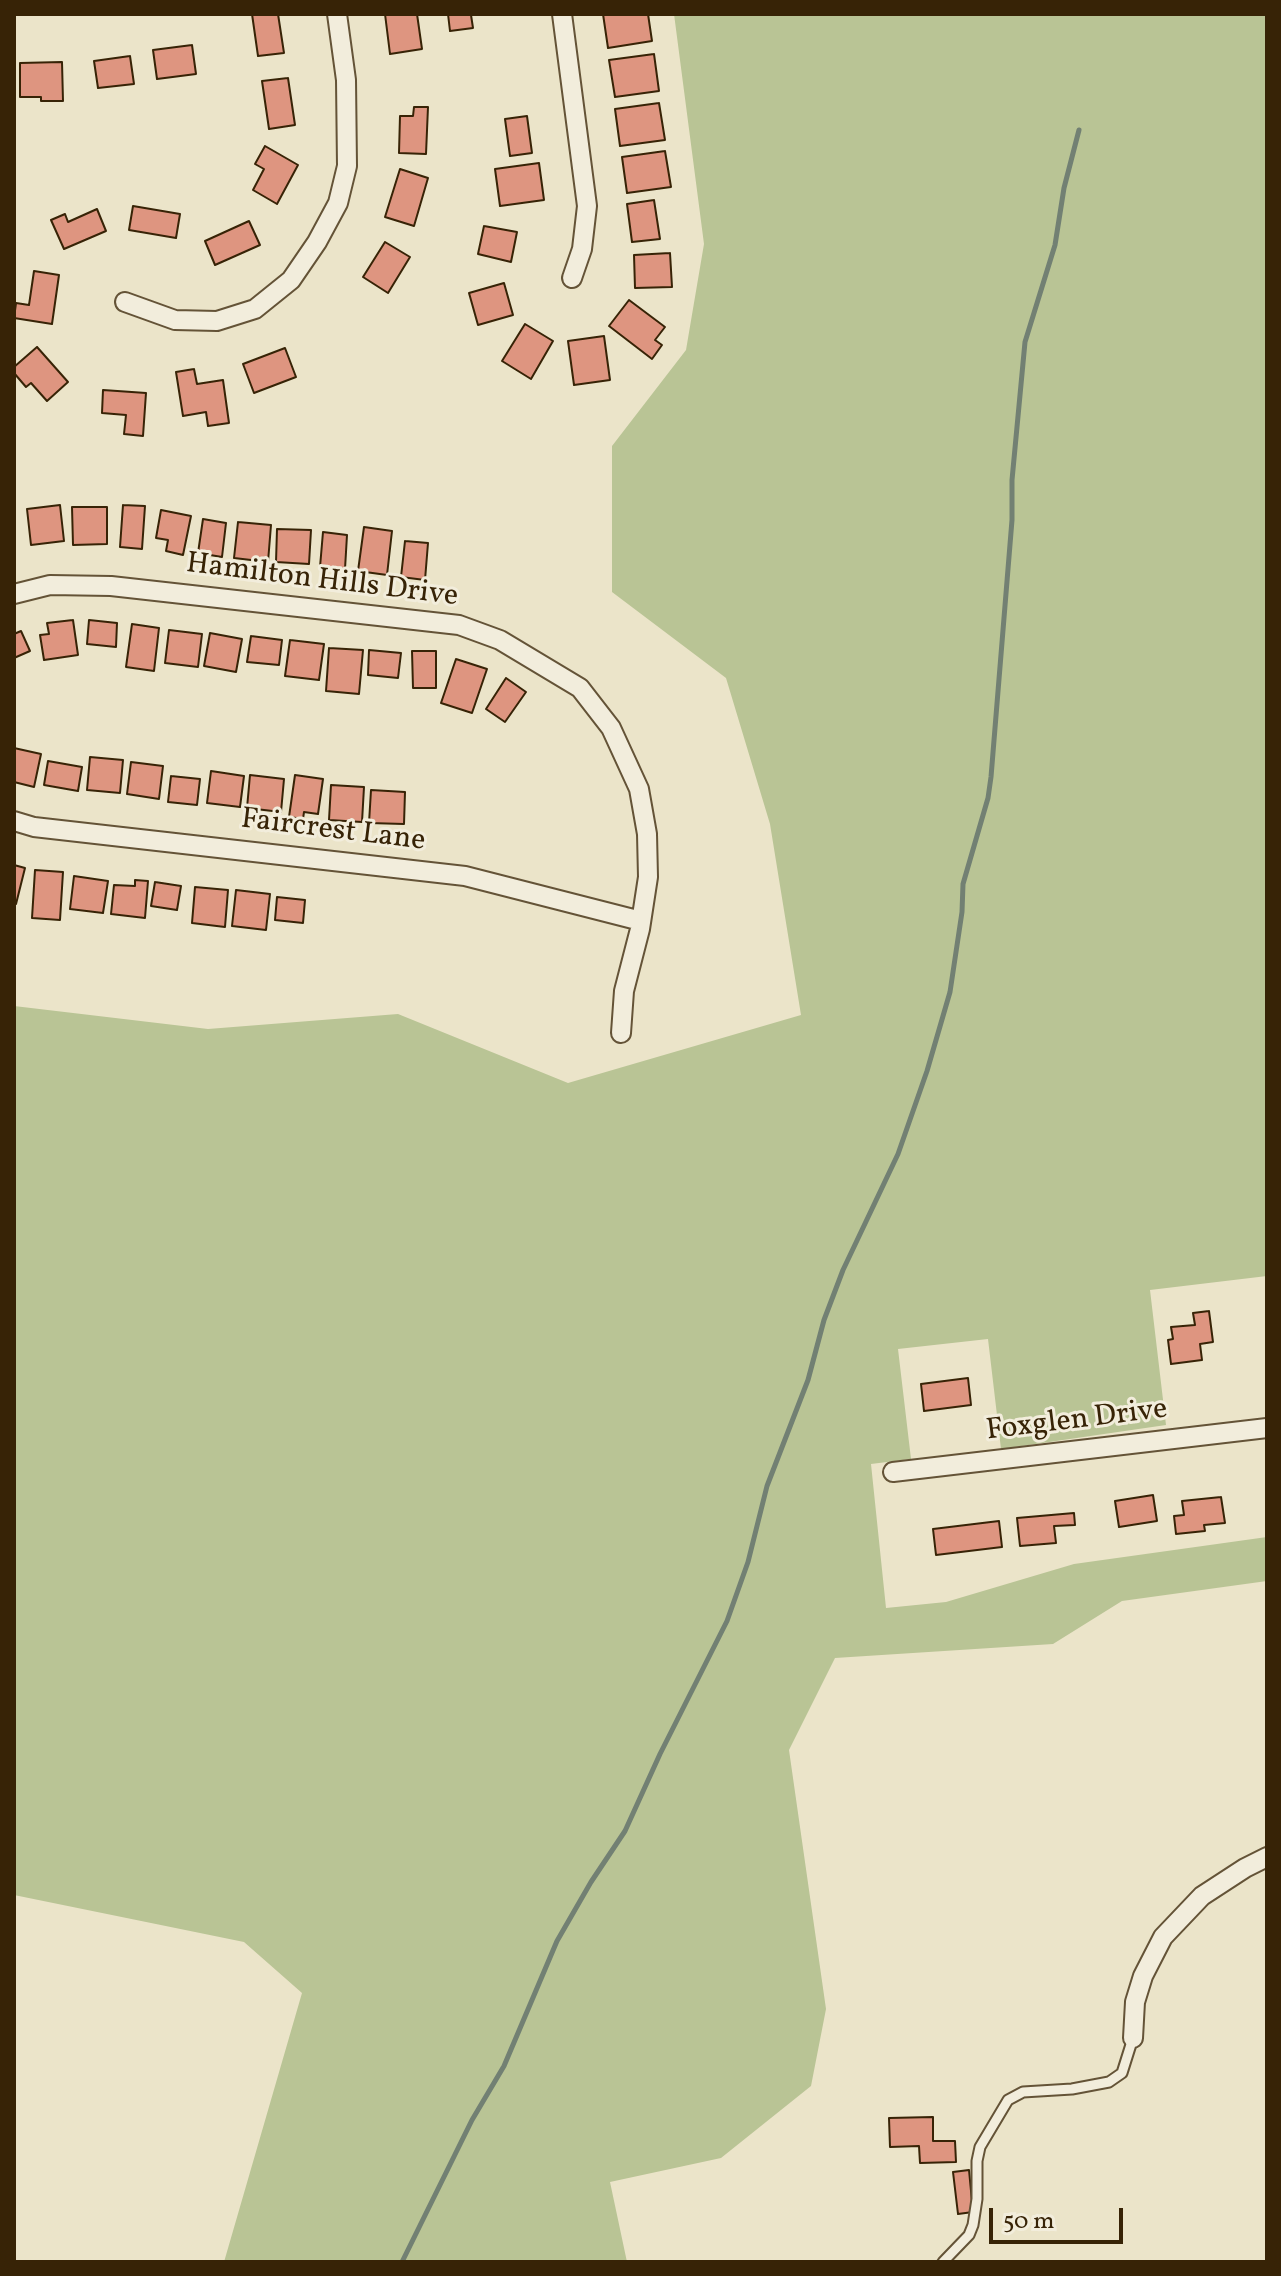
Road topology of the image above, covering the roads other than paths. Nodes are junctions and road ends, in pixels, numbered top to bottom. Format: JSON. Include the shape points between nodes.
{"nodes":[{"id":1,"x":337,"y":14,"type":"edge"},
{"id":2,"x":562,"y":14,"type":"edge"},
{"id":3,"x":572,"y":278,"type":"dead end"},
{"id":4,"x":125,"y":302,"type":"dead end"},
{"id":5,"x":14,"y":594,"type":"edge"},
{"id":6,"x":14,"y":821,"type":"edge"},
{"id":7,"x":641,"y":921,"type":"junction"},
{"id":8,"x":621,"y":1033,"type":"dead end"},
{"id":9,"x":1267,"y":1428,"type":"edge"},
{"id":10,"x":893,"y":1472,"type":"dead end"},
{"id":11,"x":1267,"y":1857,"type":"edge"},
{"id":12,"x":1133,"y":2038,"type":"joint"},
{"id":13,"x":943,"y":2262,"type":"edge"}],
"edges":[{"from":1,"to":4,"type":"street","via":[[346,80],[347,166],[338,203],[291,280],[255,309],[217,321],[175,320]]},
{"from":2,"to":3,"type":"street","via":[[587,206]]},
{"from":5,"to":7,"type":"street","name":"Hamilton Hills Drive","via":[[50,585],[111,586],[459,625],[500,640],[580,688],[611,728],[639,789],[647,834]]},
{"from":6,"to":7,"type":"street","name":"Faircrest Lane","via":[[465,876]]},
{"from":7,"to":8,"type":"street","name":"Hamilton Hills Drive","via":[[624,991]]},
{"from":9,"to":10,"type":"street","name":"Foxglen Drive"},
{"from":11,"to":12,"type":"street","via":[[1202,1896],[1163,1937],[1135,2002]]},
{"from":12,"to":13,"type":"lane","via":[[1122,2073],[1109,2082],[1023,2092],[1008,2100],[980,2147],[969,2235]]}]}
